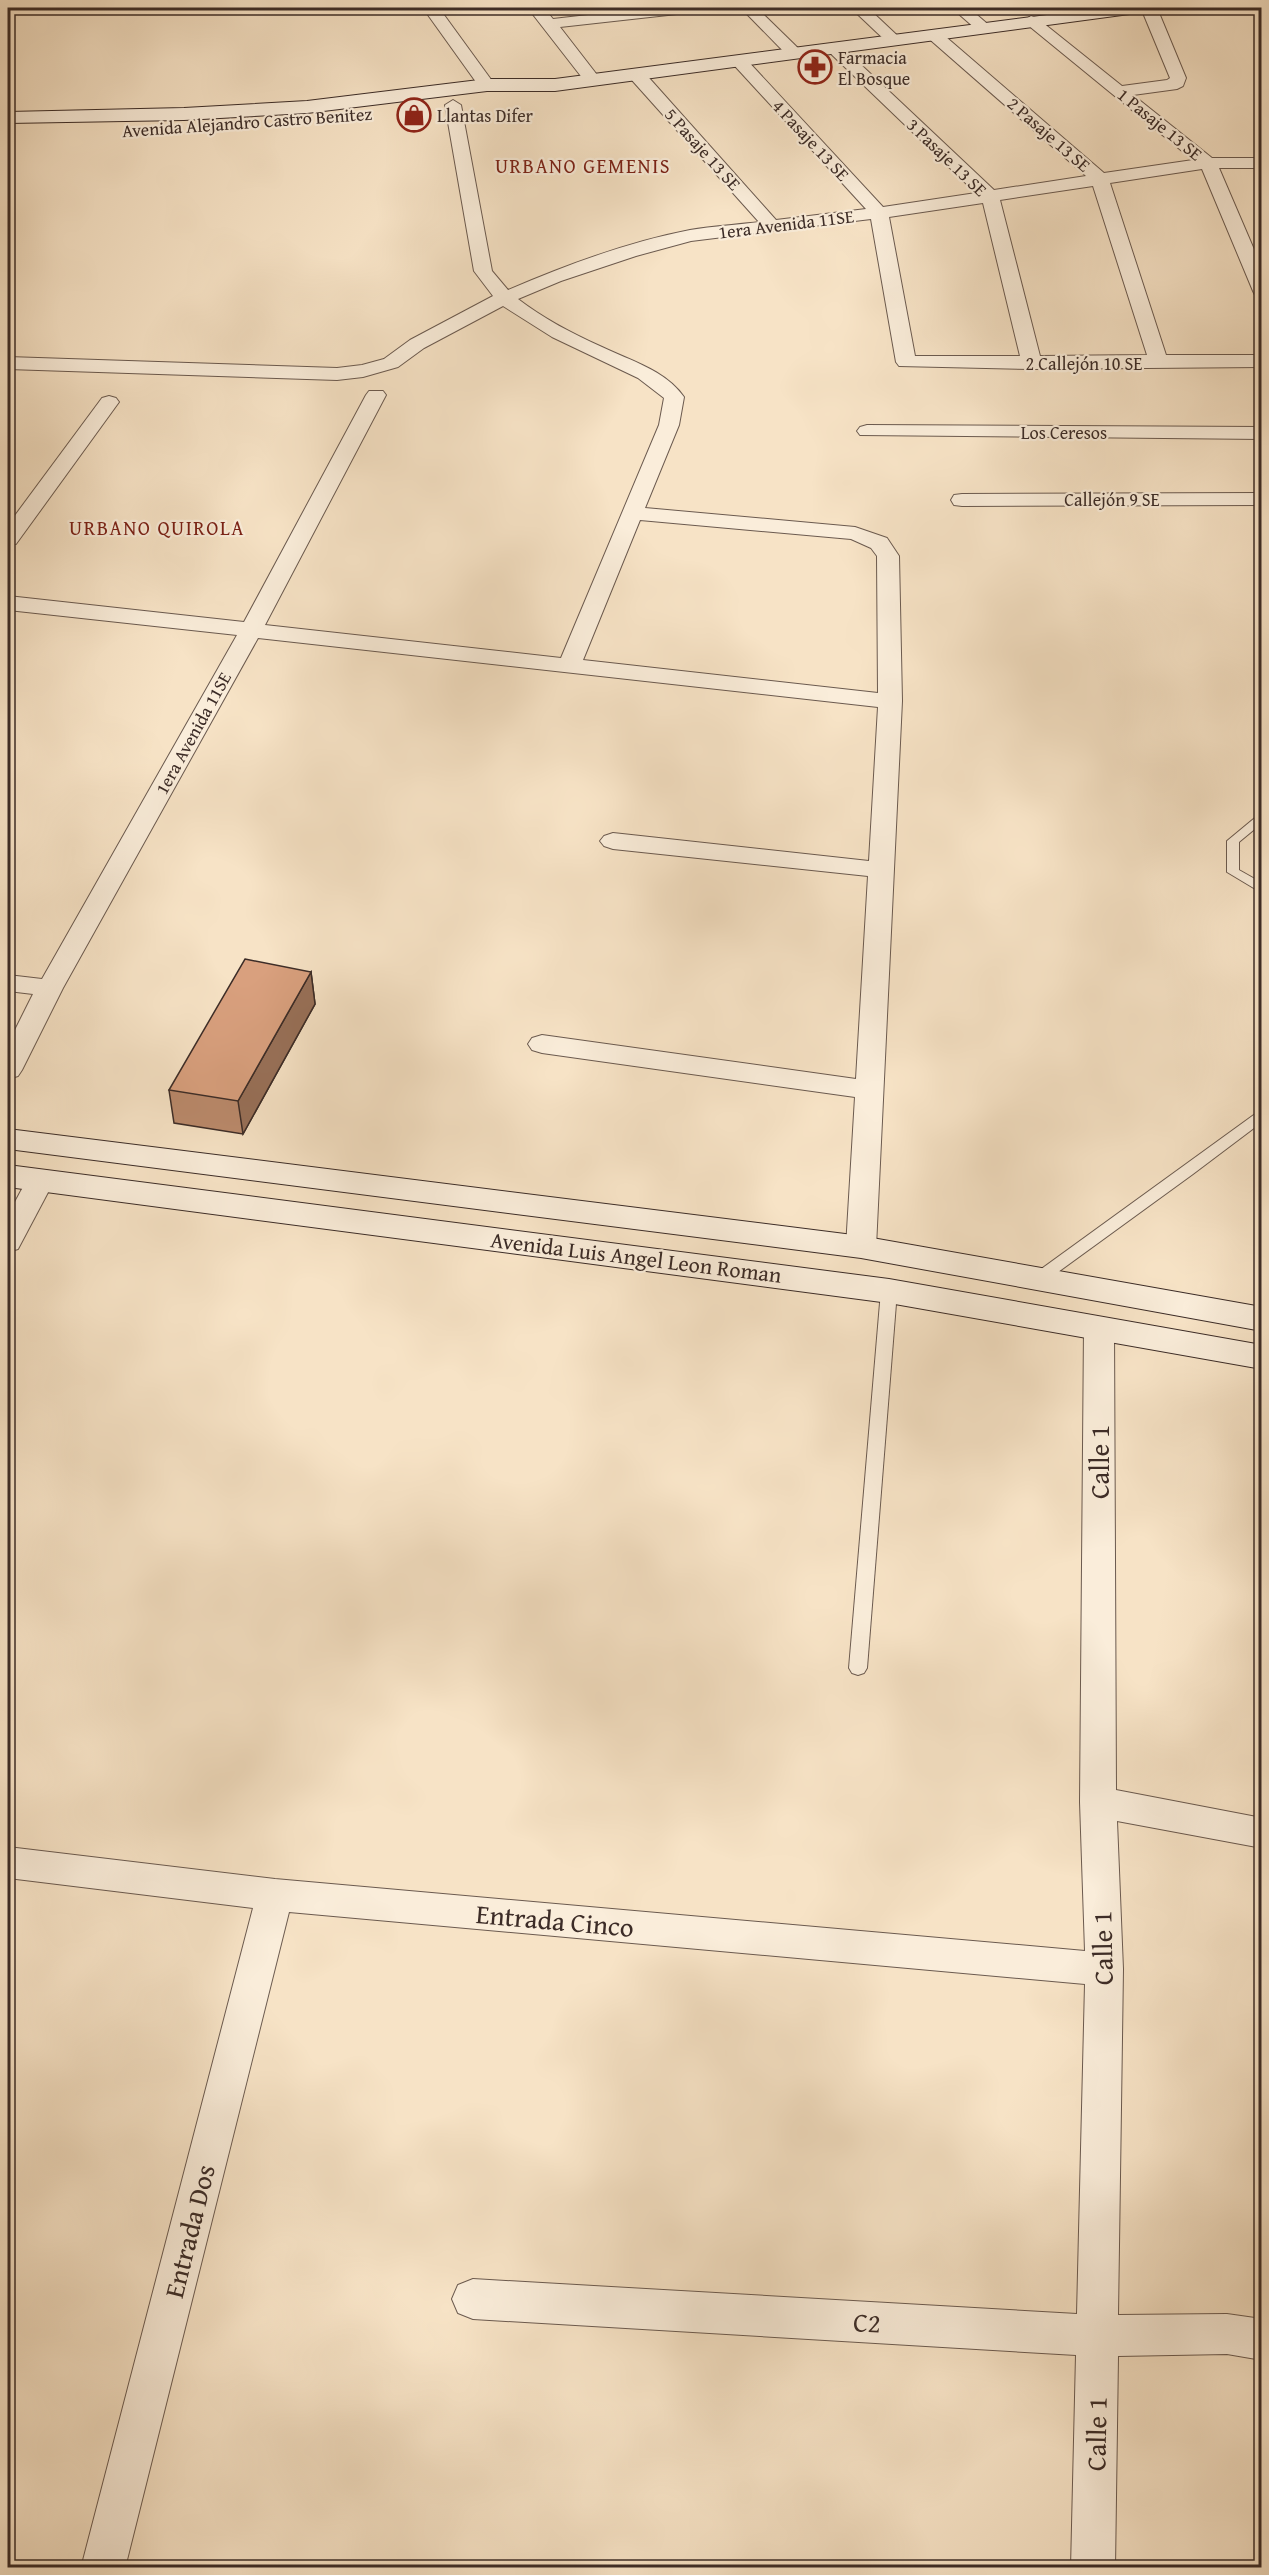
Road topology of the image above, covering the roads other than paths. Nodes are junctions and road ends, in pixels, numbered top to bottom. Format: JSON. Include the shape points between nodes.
{"nodes":[{"id":1,"x":431,"y":8,"type":"edge"},
{"id":2,"x":535,"y":8,"type":"edge"},
{"id":3,"x":686,"y":8,"type":"edge"},
{"id":4,"x":748,"y":8,"type":"edge"},
{"id":5,"x":859,"y":8,"type":"edge"},
{"id":6,"x":960,"y":8,"type":"edge"},
{"id":7,"x":1137,"y":8,"type":"edge"},
{"id":8,"x":1149,"y":8,"type":"edge"},
{"id":9,"x":637,"y":10,"type":"edge"},
{"id":10,"x":1069,"y":12,"type":"edge"},
{"id":11,"x":1032,"y":21,"type":"junction"},
{"id":12,"x":547,"y":24,"type":"junction"},
{"id":13,"x":983,"y":27,"type":"junction"},
{"id":14,"x":933,"y":34,"type":"junction"},
{"id":15,"x":894,"y":40,"type":"junction"},
{"id":16,"x":834,"y":48,"type":"junction"},
{"id":17,"x":795,"y":54,"type":"junction"},
{"id":18,"x":739,"y":61,"type":"junction"},
{"id":19,"x":636,"y":74,"type":"junction"},
{"id":20,"x":593,"y":80,"type":"junction"},
{"id":21,"x":487,"y":85,"type":"junction"},
{"id":22,"x":555,"y":85,"type":"junction"},
{"id":23,"x":1121,"y":92,"type":"junction"},
{"id":24,"x":453,"y":105,"type":"junction"},
{"id":25,"x":8,"y":118,"type":"edge"},
{"id":26,"x":8,"y":131,"type":"edge"},
{"id":27,"x":1208,"y":163,"type":"junction"},
{"id":28,"x":1262,"y":163,"type":"edge"},
{"id":29,"x":1100,"y":179,"type":"junction"},
{"id":30,"x":990,"y":196,"type":"junction"},
{"id":31,"x":879,"y":213,"type":"junction"},
{"id":32,"x":771,"y":225,"type":"junction"},
{"id":33,"x":1262,"y":291,"type":"edge"},
{"id":34,"x":504,"y":298,"type":"junction"},
{"id":35,"x":1262,"y":362,"type":"edge"},
{"id":36,"x":8,"y":363,"type":"edge"},
{"id":37,"x":1032,"y":363,"type":"junction"},
{"id":38,"x":1159,"y":363,"type":"junction"},
{"id":39,"x":376,"y":395,"type":"dead end"},
{"id":40,"x":109,"y":402,"type":"dead end"},
{"id":41,"x":867,"y":431,"type":"dead end"},
{"id":42,"x":1262,"y":433,"type":"edge"},
{"id":43,"x":1262,"y":499,"type":"edge"},
{"id":44,"x":962,"y":500,"type":"dead end"},
{"id":45,"x":633,"y":513,"type":"junction"},
{"id":46,"x":8,"y":539,"type":"edge"},
{"id":47,"x":8,"y":603,"type":"edge"},
{"id":48,"x":251,"y":630,"type":"junction"},
{"id":49,"x":570,"y":664,"type":"junction"},
{"id":50,"x":890,"y":701,"type":"junction"},
{"id":51,"x":1262,"y":816,"type":"edge"},
{"id":52,"x":613,"y":841,"type":"dead end"},
{"id":53,"x":881,"y":870,"type":"junction"},
{"id":54,"x":1262,"y":889,"type":"edge"},
{"id":55,"x":8,"y":983,"type":"edge"},
{"id":56,"x":50,"y":988,"type":"junction"},
{"id":57,"x":542,"y":1044,"type":"dead end"},
{"id":58,"x":8,"y":1070,"type":"edge"},
{"id":59,"x":870,"y":1090,"type":"junction"},
{"id":60,"x":1262,"y":1114,"type":"edge"},
{"id":61,"x":8,"y":1139,"type":"edge"},
{"id":62,"x":8,"y":1176,"type":"edge"},
{"id":63,"x":40,"y":1181,"type":"junction"},
{"id":64,"x":8,"y":1242,"type":"edge"},
{"id":65,"x":861,"y":1247,"type":"junction"},
{"id":66,"x":1038,"y":1279,"type":"junction"},
{"id":67,"x":889,"y":1291,"type":"junction"},
{"id":68,"x":1262,"y":1318,"type":"edge"},
{"id":69,"x":1099,"y":1328,"type":"junction"},
{"id":70,"x":1262,"y":1357,"type":"edge"},
{"id":71,"x":858,"y":1668,"type":"dead end"},
{"id":72,"x":1098,"y":1802,"type":"junction"},
{"id":73,"x":1262,"y":1833,"type":"edge"},
{"id":74,"x":8,"y":1862,"type":"edge"},
{"id":75,"x":275,"y":1895,"type":"junction"},
{"id":76,"x":1104,"y":1969,"type":"junction"},
{"id":77,"x":472,"y":2299,"type":"dead end"},
{"id":78,"x":1099,"y":2336,"type":"junction"},
{"id":79,"x":1262,"y":2340,"type":"edge"},
{"id":80,"x":103,"y":2568,"type":"edge"},
{"id":81,"x":1093,"y":2568,"type":"edge"}],
"edges":[{"from":1,"to":21,"type":"street"},
{"from":2,"to":12,"type":"street"},
{"from":3,"to":9,"type":"street"},
{"from":4,"to":17,"type":"street"},
{"from":5,"to":15,"type":"street"},
{"from":6,"to":13,"type":"street"},
{"from":7,"to":10,"type":"main road","name":"Avenida Alejandro Castro Benitez"},
{"from":8,"to":23,"type":"street","via":[[1177,82]]},
{"from":9,"to":12,"type":"street"},
{"from":10,"to":11,"type":"main road","name":"Avenida Alejandro Castro Benitez"},
{"from":11,"to":13,"type":"main road","name":"Avenida Alejandro Castro Benitez"},
{"from":11,"to":23,"type":"street","name":"1 Pasaje 13 SE"},
{"from":12,"to":20,"type":"street"},
{"from":13,"to":14,"type":"main road","name":"Avenida Alejandro Castro Benitez"},
{"from":14,"to":15,"type":"main road","name":"Avenida Alejandro Castro Benitez"},
{"from":14,"to":29,"type":"street","name":"2 Pasaje 13 SE"},
{"from":15,"to":16,"type":"main road","name":"Avenida Alejandro Castro Benitez"},
{"from":16,"to":17,"type":"main road","name":"Avenida Alejandro Castro Benitez"},
{"from":16,"to":30,"type":"street","name":"3 Pasaje 13 SE"},
{"from":17,"to":18,"type":"main road","name":"Avenida Alejandro Castro Benitez"},
{"from":18,"to":19,"type":"main road","name":"Avenida Alejandro Castro Benitez"},
{"from":18,"to":31,"type":"street","name":"4 Pasaje 13 SE"},
{"from":19,"to":20,"type":"main road","name":"Avenida Alejandro Castro Benitez"},
{"from":19,"to":32,"type":"street","name":"5 Pasaje 13 SE"},
{"from":20,"to":22,"type":"main road","name":"Avenida Alejandro Castro Benitez"},
{"from":21,"to":22,"type":"main road","name":"Avenida Alejandro Castro Benitez"},
{"from":21,"to":25,"type":"main road","name":"Avenida Alejandro Castro Benitez","via":[[308,107]]},
{"from":22,"to":24,"type":"main road","name":"Avenida Alejandro Castro Benitez","via":[[524,96]]},
{"from":23,"to":27,"type":"street","name":"1 Pasaje 13 SE"},
{"from":24,"to":26,"type":"main road","name":"Avenida Alejandro Castro Benitez","via":[[316,120],[177,129]]},
{"from":24,"to":34,"type":"street","via":[[483,271],[490,285]]},
{"from":27,"to":28,"type":"street","name":"1era Avenida 11SE"},
{"from":27,"to":29,"type":"street","name":"1era Avenida 11SE"},
{"from":27,"to":33,"type":"street","name":"1 Pasaje 13 SE"},
{"from":29,"to":30,"type":"street","name":"1era Avenida 11SE"},
{"from":29,"to":38,"type":"street","name":"2 Pasaje 13 SE"},
{"from":30,"to":31,"type":"street","name":"1era Avenida 11SE"},
{"from":30,"to":37,"type":"street","name":"3 Pasaje 13 SE"},
{"from":31,"to":32,"type":"street","name":"1era Avenida 11SE"},
{"from":31,"to":37,"type":"street","name":"2 Callejón 10 SE","via":[[906,362]]},
{"from":32,"to":34,"type":"street","name":"1era Avenida 11SE","via":[[690,236],[629,252]]},
{"from":34,"to":36,"type":"street","name":"1era Avenida 11SE","via":[[417,344],[391,363],[363,371],[337,374]]},
{"from":34,"to":45,"type":"street","via":[[568,339],[664,385],[674,397],[669,425]]},
{"from":35,"to":38,"type":"street","name":"2 Callejón 10 SE"},
{"from":37,"to":38,"type":"street","name":"2 Callejón 10 SE"},
{"from":39,"to":48,"type":"street","name":"1era Avenida 11SE"},
{"from":40,"to":46,"type":"street"},
{"from":41,"to":42,"type":"street","name":"Los Ceresos"},
{"from":43,"to":44,"type":"street","name":"Callejón 9 SE"},
{"from":45,"to":49,"type":"street"},
{"from":45,"to":50,"type":"street","via":[[855,533],[879,543],[888,556]]},
{"from":47,"to":48,"type":"street"},
{"from":48,"to":49,"type":"street"},
{"from":48,"to":56,"type":"street","name":"1era Avenida 11SE"},
{"from":49,"to":50,"type":"street"},
{"from":50,"to":53,"type":"street"},
{"from":51,"to":54,"type":"lane","via":[[1233,841],[1233,872]]},
{"from":52,"to":53,"type":"street"},
{"from":53,"to":59,"type":"street"},
{"from":55,"to":56,"type":"street"},
{"from":56,"to":58,"type":"street","name":"1era Avenida 11SE"},
{"from":57,"to":59,"type":"street"},
{"from":59,"to":65,"type":"street"},
{"from":60,"to":66,"type":"lane"},
{"from":61,"to":65,"type":"main road","name":"Avenida Luis Angel Leon Roman"},
{"from":62,"to":63,"type":"main road","name":"Avenida Luis Angel Leon Roman"},
{"from":63,"to":64,"type":"street"},
{"from":63,"to":67,"type":"main road","name":"Avenida Luis Angel Leon Roman"},
{"from":65,"to":66,"type":"main road","name":"Avenida Luis Angel Leon Roman"},
{"from":66,"to":68,"type":"main road","name":"Avenida Luis Angel Leon Roman"},
{"from":67,"to":69,"type":"main road","name":"Avenida Luis Angel Leon Roman"},
{"from":67,"to":71,"type":"lane"},
{"from":69,"to":70,"type":"main road","name":"Avenida Luis Angel Leon Roman"},
{"from":69,"to":72,"type":"street","name":"Calle 1"},
{"from":72,"to":73,"type":"street"},
{"from":72,"to":76,"type":"street","name":"Calle 1"},
{"from":74,"to":75,"type":"street","name":"Entrada Cinco"},
{"from":75,"to":76,"type":"street","name":"Entrada Cinco"},
{"from":75,"to":80,"type":"street","name":"Entrada Dos"},
{"from":76,"to":78,"type":"street","name":"Calle 1"},
{"from":77,"to":78,"type":"street","name":"C2"},
{"from":78,"to":79,"type":"street","name":"C2","via":[[1227,2334]]},
{"from":78,"to":81,"type":"street","name":"Calle 1"}]}
